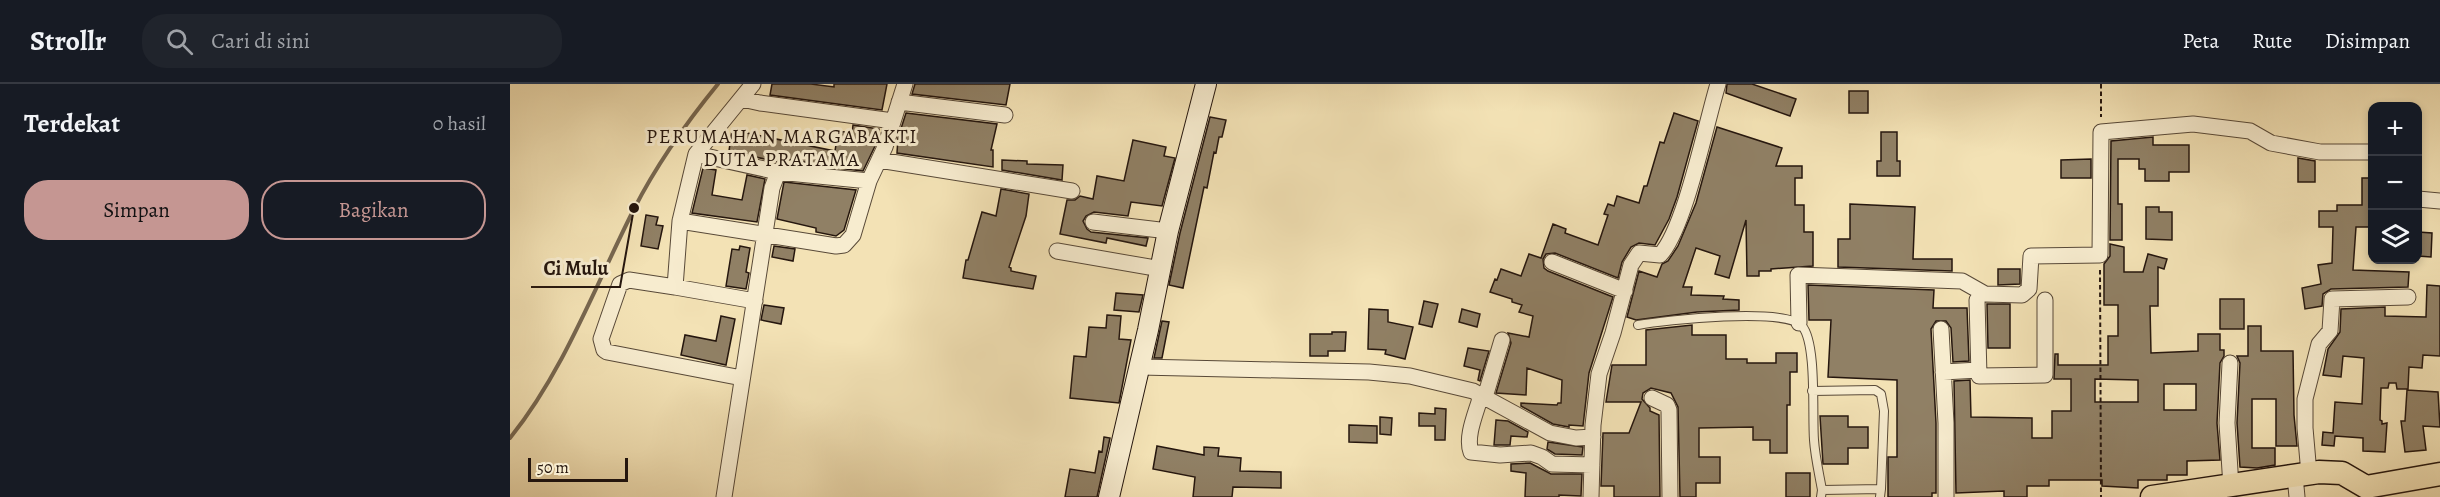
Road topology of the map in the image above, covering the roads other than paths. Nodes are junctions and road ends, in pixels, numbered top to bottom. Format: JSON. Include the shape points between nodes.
{"nodes":[{"id":1,"x":753,"y":84,"type":"edge"},
{"id":2,"x":904,"y":84,"type":"edge"},
{"id":3,"x":1206,"y":84,"type":"edge"},
{"id":4,"x":1718,"y":84,"type":"edge"},
{"id":5,"x":742,"y":99,"type":"junction"},
{"id":6,"x":899,"y":102,"type":"junction"},
{"id":7,"x":1005,"y":115,"type":"dead end"},
{"id":8,"x":893,"y":121,"type":"junction"},
{"id":9,"x":2368,"y":152,"type":"edge"},
{"id":10,"x":696,"y":154,"type":"junction"},
{"id":11,"x":879,"y":160,"type":"junction"},
{"id":12,"x":778,"y":172,"type":"junction"},
{"id":13,"x":869,"y":181,"type":"junction"},
{"id":14,"x":1072,"y":191,"type":"dead end"},
{"id":15,"x":2422,"y":199,"type":"edge"},
{"id":16,"x":2440,"y":201,"type":"edge"},
{"id":17,"x":680,"y":221,"type":"junction"},
{"id":18,"x":1093,"y":222,"type":"dead end"},
{"id":19,"x":1168,"y":231,"type":"junction"},
{"id":20,"x":765,"y":234,"type":"junction"},
{"id":21,"x":1057,"y":251,"type":"dead end"},
{"id":22,"x":1552,"y":262,"type":"dead end"},
{"id":23,"x":1161,"y":269,"type":"junction"},
{"id":24,"x":675,"y":287,"type":"junction"},
{"id":25,"x":1625,"y":291,"type":"junction"},
{"id":26,"x":2408,"y":297,"type":"dead end"},
{"id":27,"x":1977,"y":300,"type":"dead end"},
{"id":28,"x":2045,"y":300,"type":"dead end"},
{"id":29,"x":755,"y":301,"type":"junction"},
{"id":30,"x":1799,"y":323,"type":"junction"},
{"id":31,"x":1638,"y":325,"type":"dead end"},
{"id":32,"x":1941,"y":329,"type":"dead end"},
{"id":33,"x":1502,"y":339,"type":"dead end"},
{"id":34,"x":2230,"y":363,"type":"dead end"},
{"id":35,"x":1140,"y":367,"type":"junction"},
{"id":36,"x":1979,"y":370,"type":"junction"},
{"id":37,"x":1943,"y":372,"type":"junction"},
{"id":38,"x":742,"y":378,"type":"junction"},
{"id":39,"x":1812,"y":390,"type":"junction"},
{"id":40,"x":1483,"y":396,"type":"junction"},
{"id":41,"x":1652,"y":398,"type":"dead end"},
{"id":42,"x":1593,"y":437,"type":"junction"},
{"id":43,"x":1592,"y":465,"type":"junction"},
{"id":44,"x":2440,"y":474,"type":"edge"},
{"id":45,"x":2300,"y":482,"type":"edge"},
{"id":46,"x":2231,"y":486,"type":"junction"},
{"id":47,"x":1822,"y":493,"type":"edge"},
{"id":48,"x":1881,"y":493,"type":"edge"},
{"id":49,"x":724,"y":497,"type":"edge"},
{"id":50,"x":1109,"y":497,"type":"edge"},
{"id":51,"x":1591,"y":497,"type":"edge"},
{"id":52,"x":1670,"y":497,"type":"edge"},
{"id":53,"x":1946,"y":497,"type":"edge"},
{"id":54,"x":2152,"y":497,"type":"edge"}],
"edges":[{"from":1,"to":5,"type":"street"},
{"from":2,"to":6,"type":"street"},
{"from":3,"to":19,"type":"street"},
{"from":4,"to":25,"type":"street","via":[[1672,234],[1660,255],[1637,254]]},
{"from":5,"to":8,"type":"street"},
{"from":5,"to":10,"type":"street"},
{"from":6,"to":7,"type":"street"},
{"from":6,"to":8,"type":"street"},
{"from":8,"to":11,"type":"street"},
{"from":9,"to":30,"type":"street","via":[[2320,152],[2271,143],[2250,131],[2193,124],[2101,132],[2100,255],[2031,256],[2029,289],[2022,295],[1985,294],[1962,281],[1798,275]]},
{"from":10,"to":12,"type":"street"},
{"from":10,"to":17,"type":"street"},
{"from":11,"to":13,"type":"street"},
{"from":11,"to":14,"type":"street"},
{"from":12,"to":13,"type":"street"},
{"from":12,"to":20,"type":"street"},
{"from":13,"to":20,"type":"street","via":[[853,235],[844,245]]},
{"from":15,"to":16,"type":"street"},
{"from":17,"to":20,"type":"street"},
{"from":17,"to":24,"type":"street"},
{"from":18,"to":19,"type":"street"},
{"from":19,"to":23,"type":"street"},
{"from":20,"to":29,"type":"street"},
{"from":21,"to":23,"type":"street"},
{"from":22,"to":25,"type":"street"},
{"from":23,"to":35,"type":"street"},
{"from":24,"to":29,"type":"street"},
{"from":24,"to":38,"type":"street","via":[[629,280],[620,284],[601,339],[604,350]]},
{"from":25,"to":42,"type":"street","via":[[1599,374]]},
{"from":26,"to":45,"type":"street","via":[[2332,299],[2330,331],[2319,344],[2305,399]]},
{"from":27,"to":36,"type":"street"},
{"from":28,"to":36,"type":"street","via":[[2045,375],[1979,376]]},
{"from":29,"to":38,"type":"street"},
{"from":30,"to":31,"type":"lane","via":[[1777,317],[1749,317]]},
{"from":30,"to":39,"type":"lane","via":[[1808,336]]},
{"from":32,"to":37,"type":"street"},
{"from":33,"to":40,"type":"street"},
{"from":34,"to":46,"type":"street","via":[[2227,423]]},
{"from":35,"to":40,"type":"street","via":[[1369,372],[1450,384]]},
{"from":35,"to":50,"type":"street"},
{"from":36,"to":37,"type":"street"},
{"from":37,"to":53,"type":"street"},
{"from":38,"to":49,"type":"street"},
{"from":39,"to":47,"type":"lane"},
{"from":39,"to":48,"type":"lane","via":[[1875,390],[1881,394]]},
{"from":40,"to":42,"type":"street","via":[[1550,433]]},
{"from":40,"to":43,"type":"street","via":[[1471,429],[1471,452],[1531,453],[1552,464]]},
{"from":41,"to":52,"type":"street","via":[[1669,410]]},
{"from":42,"to":43,"type":"street"},
{"from":43,"to":51,"type":"street"},
{"from":44,"to":45,"type":"main road","via":[[2366,487],[2334,471]]},
{"from":45,"to":46,"type":"main road"},
{"from":46,"to":54,"type":"main road"},
{"from":47,"to":48,"type":"lane"}]}
